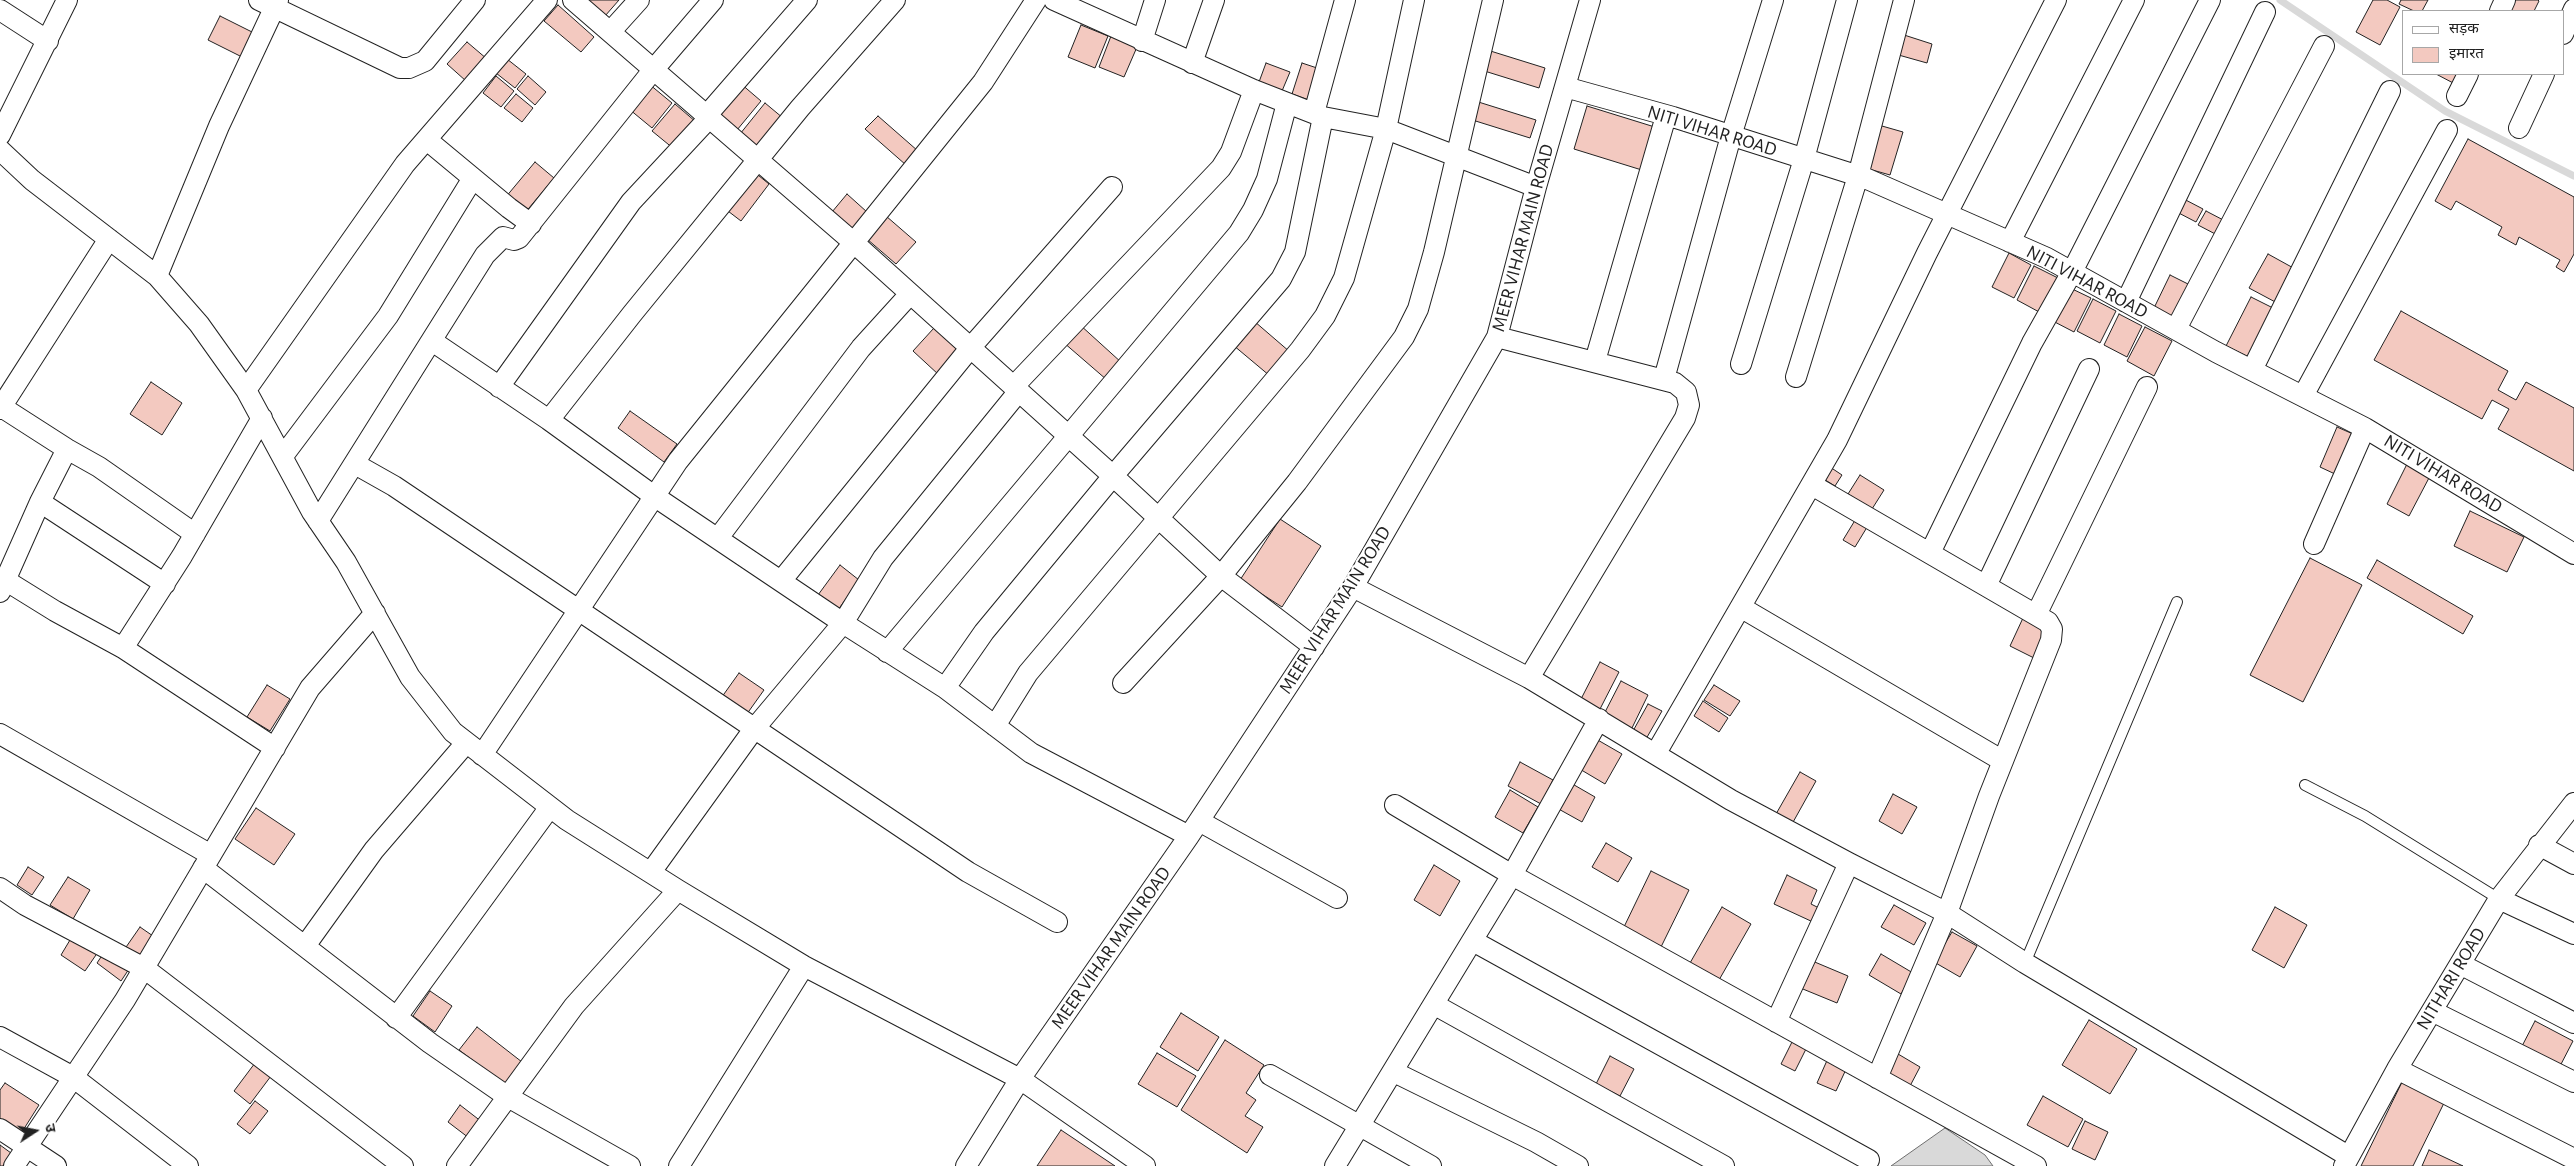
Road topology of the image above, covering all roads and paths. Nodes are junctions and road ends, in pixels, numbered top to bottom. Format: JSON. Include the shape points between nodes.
{"nodes":[{"id":1,"x":67,"y":0,"type":"edge"},
{"id":2,"x":475,"y":0,"type":"edge"},
{"id":3,"x":547,"y":0,"type":"edge"},
{"id":4,"x":572,"y":0,"type":"edge"},
{"id":5,"x":639,"y":0,"type":"edge"},
{"id":6,"x":713,"y":0,"type":"edge"},
{"id":7,"x":807,"y":0,"type":"edge"},
{"id":8,"x":894,"y":0,"type":"edge"},
{"id":9,"x":1036,"y":0,"type":"edge"},
{"id":10,"x":1054,"y":0,"type":"edge"},
{"id":11,"x":1155,"y":0,"type":"edge"},
{"id":12,"x":1214,"y":0,"type":"edge"},
{"id":13,"x":1345,"y":0,"type":"edge"},
{"id":14,"x":1414,"y":0,"type":"edge"},
{"id":15,"x":1493,"y":0,"type":"edge"},
{"id":16,"x":1589,"y":0,"type":"edge"},
{"id":17,"x":1773,"y":0,"type":"edge"},
{"id":18,"x":1847,"y":0,"type":"edge"},
{"id":19,"x":1904,"y":0,"type":"edge"},
{"id":20,"x":2056,"y":0,"type":"edge"},
{"id":21,"x":2134,"y":0,"type":"edge"},
{"id":22,"x":2210,"y":0,"type":"edge"},
{"id":23,"x":270,"y":2,"type":"edge"},
{"id":24,"x":2574,"y":9,"type":"edge"},
{"id":25,"x":0,"y":10,"type":"edge"},
{"id":26,"x":2265,"y":12,"type":"dead end"},
{"id":27,"x":610,"y":31,"type":"junction"},
{"id":28,"x":2564,"y":32,"type":"edge"},
{"id":29,"x":48,"y":41,"type":"junction"},
{"id":30,"x":1142,"y":41,"type":"junction"},
{"id":31,"x":2324,"y":46,"type":"dead end"},
{"id":32,"x":1192,"y":63,"type":"junction"},
{"id":33,"x":654,"y":69,"type":"junction"},
{"id":34,"x":2468,"y":75,"type":"edge"},
{"id":35,"x":2544,"y":75,"type":"edge"},
{"id":36,"x":1565,"y":87,"type":"junction"},
{"id":37,"x":1254,"y":90,"type":"junction"},
{"id":38,"x":2390,"y":91,"type":"dead end"},
{"id":39,"x":2457,"y":96,"type":"dead end"},
{"id":40,"x":1287,"y":103,"type":"junction"},
{"id":41,"x":1318,"y":115,"type":"junction"},
{"id":42,"x":708,"y":116,"type":"junction"},
{"id":43,"x":1666,"y":116,"type":"junction"},
{"id":44,"x":2519,"y":128,"type":"dead end"},
{"id":45,"x":1386,"y":129,"type":"junction"},
{"id":46,"x":2447,"y":130,"type":"dead end"},
{"id":47,"x":0,"y":136,"type":"edge"},
{"id":48,"x":1731,"y":136,"type":"junction"},
{"id":49,"x":427,"y":140,"type":"junction"},
{"id":50,"x":1455,"y":157,"type":"junction"},
{"id":51,"x":1804,"y":159,"type":"junction"},
{"id":52,"x":3,"y":160,"type":"edge"},
{"id":53,"x":758,"y":160,"type":"junction"},
{"id":54,"x":1858,"y":176,"type":"junction"},
{"id":55,"x":473,"y":178,"type":"junction"},
{"id":56,"x":1112,"y":187,"type":"dead end"},
{"id":57,"x":1536,"y":187,"type":"junction"},
{"id":58,"x":1947,"y":214,"type":"junction"},
{"id":59,"x":531,"y":224,"type":"junction"},
{"id":60,"x":110,"y":239,"type":"junction"},
{"id":61,"x":853,"y":242,"type":"junction"},
{"id":62,"x":2010,"y":242,"type":"junction"},
{"id":63,"x":2072,"y":272,"type":"junction"},
{"id":64,"x":157,"y":276,"type":"junction"},
{"id":65,"x":910,"y":294,"type":"junction"},
{"id":66,"x":2126,"y":302,"type":"junction"},
{"id":67,"x":2176,"y":329,"type":"junction"},
{"id":68,"x":1497,"y":337,"type":"junction"},
{"id":69,"x":432,"y":341,"type":"junction"},
{"id":70,"x":971,"y":347,"type":"junction"},
{"id":71,"x":1595,"y":361,"type":"junction"},
{"id":72,"x":1741,"y":364,"type":"dead end"},
{"id":73,"x":2089,"y":369,"type":"dead end"},
{"id":74,"x":2252,"y":370,"type":"junction"},
{"id":75,"x":1796,"y":376,"type":"dead end"},
{"id":76,"x":1664,"y":379,"type":"junction"},
{"id":77,"x":499,"y":387,"type":"junction"},
{"id":78,"x":2147,"y":387,"type":"dead end"},
{"id":79,"x":1016,"y":388,"type":"junction"},
{"id":80,"x":246,"y":390,"type":"junction"},
{"id":81,"x":2303,"y":396,"type":"junction"},
{"id":82,"x":0,"y":407,"type":"edge"},
{"id":83,"x":262,"y":418,"type":"junction"},
{"id":84,"x":549,"y":420,"type":"junction"},
{"id":85,"x":2365,"y":428,"type":"junction"},
{"id":86,"x":1070,"y":437,"type":"junction"},
{"id":87,"x":67,"y":449,"type":"junction"},
{"id":88,"x":283,"y":456,"type":"junction"},
{"id":89,"x":355,"y":464,"type":"junction"},
{"id":90,"x":1113,"y":476,"type":"junction"},
{"id":91,"x":1812,"y":485,"type":"junction"},
{"id":92,"x":654,"y":496,"type":"junction"},
{"id":93,"x":40,"y":502,"type":"junction"},
{"id":94,"x":1158,"y":518,"type":"junction"},
{"id":95,"x":318,"y":521,"type":"junction"},
{"id":96,"x":195,"y":534,"type":"junction"},
{"id":97,"x":718,"y":538,"type":"junction"},
{"id":98,"x":2314,"y":544,"type":"dead end"},
{"id":99,"x":1930,"y":553,"type":"junction"},
{"id":100,"x":2574,"y":554,"type":"edge"},
{"id":101,"x":4,"y":572,"type":"edge"},
{"id":102,"x":1221,"y":576,"type":"junction"},
{"id":103,"x":781,"y":582,"type":"junction"},
{"id":104,"x":164,"y":584,"type":"junction"},
{"id":105,"x":1986,"y":586,"type":"junction"},
{"id":106,"x":1353,"y":587,"type":"junction"},
{"id":107,"x":2177,"y":602,"type":"dead end"},
{"id":108,"x":1742,"y":608,"type":"junction"},
{"id":109,"x":579,"y":610,"type":"junction"},
{"id":110,"x":374,"y":614,"type":"junction"},
{"id":111,"x":2036,"y":615,"type":"junction"},
{"id":112,"x":843,"y":623,"type":"junction"},
{"id":113,"x":1314,"y":647,"type":"junction"},
{"id":114,"x":123,"y":648,"type":"junction"},
{"id":115,"x":887,"y":652,"type":"junction"},
{"id":116,"x":1529,"y":678,"type":"junction"},
{"id":117,"x":1123,"y":683,"type":"dead end"},
{"id":118,"x":945,"y":688,"type":"junction"},
{"id":119,"x":1599,"y":719,"type":"junction"},
{"id":120,"x":995,"y":726,"type":"junction"},
{"id":121,"x":754,"y":729,"type":"junction"},
{"id":122,"x":0,"y":734,"type":"edge"},
{"id":123,"x":466,"y":743,"type":"junction"},
{"id":124,"x":275,"y":748,"type":"junction"},
{"id":125,"x":1656,"y":753,"type":"junction"},
{"id":126,"x":482,"y":755,"type":"junction"},
{"id":127,"x":2003,"y":761,"type":"junction"},
{"id":128,"x":2305,"y":785,"type":"dead end"},
{"id":129,"x":2574,"y":803,"type":"edge"},
{"id":130,"x":1395,"y":806,"type":"dead end"},
{"id":131,"x":550,"y":807,"type":"junction"},
{"id":132,"x":1194,"y":828,"type":"junction"},
{"id":133,"x":2539,"y":845,"type":"junction"},
{"id":134,"x":207,"y":861,"type":"junction"},
{"id":135,"x":1849,"y":864,"type":"junction"},
{"id":136,"x":2574,"y":864,"type":"edge"},
{"id":137,"x":651,"y":872,"type":"junction"},
{"id":138,"x":1512,"y":875,"type":"junction"},
{"id":139,"x":0,"y":888,"type":"edge"},
{"id":140,"x":678,"y":890,"type":"junction"},
{"id":141,"x":1337,"y":898,"type":"dead end"},
{"id":142,"x":2498,"y":899,"type":"junction"},
{"id":143,"x":1948,"y":913,"type":"junction"},
{"id":144,"x":1057,"y":922,"type":"dead end"},
{"id":145,"x":2574,"y":934,"type":"edge"},
{"id":146,"x":1473,"y":941,"type":"junction"},
{"id":147,"x":305,"y":946,"type":"junction"},
{"id":148,"x":2025,"y":963,"type":"junction"},
{"id":149,"x":2460,"y":964,"type":"junction"},
{"id":150,"x":804,"y":966,"type":"junction"},
{"id":151,"x":144,"y":968,"type":"junction"},
{"id":152,"x":1435,"y":1005,"type":"junction"},
{"id":153,"x":2432,"y":1011,"type":"junction"},
{"id":154,"x":396,"y":1018,"type":"junction"},
{"id":155,"x":1776,"y":1022,"type":"junction"},
{"id":156,"x":2574,"y":1023,"type":"edge"},
{"id":157,"x":0,"y":1037,"type":"edge"},
{"id":158,"x":2397,"y":1069,"type":"junction"},
{"id":159,"x":1394,"y":1072,"type":"junction"},
{"id":160,"x":1270,"y":1075,"type":"dead end"},
{"id":161,"x":73,"y":1077,"type":"junction"},
{"id":162,"x":1877,"y":1078,"type":"junction"},
{"id":163,"x":1020,"y":1079,"type":"junction"},
{"id":164,"x":2574,"y":1082,"type":"edge"},
{"id":165,"x":508,"y":1097,"type":"junction"},
{"id":166,"x":1361,"y":1126,"type":"junction"},
{"id":167,"x":0,"y":1129,"type":"edge"},
{"id":168,"x":28,"y":1146,"type":"junction"},
{"id":169,"x":2574,"y":1159,"type":"edge"},
{"id":170,"x":1869,"y":1160,"type":"dead end"},
{"id":171,"x":2346,"y":1161,"type":"edge"},
{"id":172,"x":14,"y":1166,"type":"edge"},
{"id":173,"x":56,"y":1166,"type":"edge"},
{"id":174,"x":188,"y":1166,"type":"edge"},
{"id":175,"x":403,"y":1166,"type":"edge"},
{"id":176,"x":457,"y":1166,"type":"edge"},
{"id":177,"x":630,"y":1166,"type":"edge"},
{"id":178,"x":679,"y":1166,"type":"edge"},
{"id":179,"x":966,"y":1166,"type":"edge"},
{"id":180,"x":1145,"y":1166,"type":"edge"},
{"id":181,"x":1335,"y":1166,"type":"edge"},
{"id":182,"x":1431,"y":1166,"type":"edge"},
{"id":183,"x":1578,"y":1166,"type":"edge"},
{"id":184,"x":1724,"y":1166,"type":"edge"},
{"id":185,"x":2036,"y":1166,"type":"edge"}],
"edges":[{"from":1,"to":29,"type":"street"},
{"from":2,"to":23,"type":"street","via":[[425,61],[409,68],[391,65]]},
{"from":3,"to":49,"type":"street"},
{"from":4,"to":27,"type":"street"},
{"from":5,"to":27,"type":"street"},
{"from":6,"to":33,"type":"street"},
{"from":7,"to":42,"type":"street"},
{"from":8,"to":53,"type":"street"},
{"from":9,"to":61,"type":"street","via":[[983,82]]},
{"from":10,"to":30,"type":"street"},
{"from":11,"to":30,"type":"street"},
{"from":12,"to":32,"type":"street"},
{"from":13,"to":41,"type":"street"},
{"from":14,"to":45,"type":"street"},
{"from":15,"to":50,"type":"street"},
{"from":16,"to":36,"type":"street","name":"MEER VIHAR MAIN ROAD"},
{"from":17,"to":48,"type":"street"},
{"from":18,"to":51,"type":"street"},
{"from":19,"to":54,"type":"street"},
{"from":20,"to":58,"type":"street"},
{"from":21,"to":62,"type":"street"},
{"from":22,"to":63,"type":"street"},
{"from":23,"to":64,"type":"street"},
{"from":24,"to":28,"type":"street"},
{"from":25,"to":29,"type":"street"},
{"from":26,"to":66,"type":"street"},
{"from":27,"to":33,"type":"street"},
{"from":29,"to":47,"type":"street"},
{"from":30,"to":32,"type":"street"},
{"from":31,"to":67,"type":"street"},
{"from":32,"to":37,"type":"street"},
{"from":33,"to":42,"type":"street"},
{"from":33,"to":59,"type":"street"},
{"from":34,"to":39,"type":"street"},
{"from":35,"to":44,"type":"street"},
{"from":36,"to":43,"type":"street","name":"NITI VIHAR ROAD"},
{"from":36,"to":57,"type":"street","name":"MEER VIHAR MAIN ROAD"},
{"from":37,"to":40,"type":"street"},
{"from":37,"to":79,"type":"street","via":[[1222,168]]},
{"from":38,"to":74,"type":"street"},
{"from":40,"to":41,"type":"street"},
{"from":40,"to":86,"type":"street","via":[[1267,179],[1239,233]]},
{"from":41,"to":45,"type":"street"},
{"from":41,"to":90,"type":"street","via":[[1295,252],[1282,280]]},
{"from":42,"to":53,"type":"street"},
{"from":42,"to":77,"type":"street","via":[[632,202]]},
{"from":43,"to":48,"type":"street","name":"NITI VIHAR ROAD"},
{"from":43,"to":71,"type":"street"},
{"from":45,"to":50,"type":"street"},
{"from":45,"to":94,"type":"street","via":[[1344,278],[1325,316]]},
{"from":46,"to":81,"type":"street"},
{"from":48,"to":51,"type":"street","name":"NITI VIHAR ROAD"},
{"from":48,"to":76,"type":"street"},
{"from":49,"to":55,"type":"street"},
{"from":49,"to":80,"type":"street","via":[[385,192]]},
{"from":50,"to":57,"type":"street"},
{"from":50,"to":102,"type":"street","via":[[1418,309],[1404,338],[1297,482]]},
{"from":51,"to":54,"type":"street","name":"NITI VIHAR ROAD"},
{"from":51,"to":72,"type":"street"},
{"from":52,"to":60,"type":"street"},
{"from":53,"to":61,"type":"street"},
{"from":53,"to":84,"type":"street"},
{"from":54,"to":58,"type":"street","name":"NITI VIHAR ROAD"},
{"from":54,"to":75,"type":"street"},
{"from":55,"to":59,"type":"street"},
{"from":55,"to":88,"type":"street","via":[[388,316]]},
{"from":56,"to":70,"type":"street"},
{"from":57,"to":68,"type":"street","name":"MEER VIHAR MAIN ROAD"},
{"from":58,"to":62,"type":"street","name":"NITI VIHAR ROAD"},
{"from":58,"to":91,"type":"street"},
{"from":59,"to":69,"type":"street","via":[[519,238],[503,237],[484,255]]},
{"from":60,"to":64,"type":"street"},
{"from":60,"to":82,"type":"street"},
{"from":61,"to":65,"type":"street"},
{"from":61,"to":92,"type":"street","via":[[678,461]]},
{"from":62,"to":63,"type":"street","name":"NITI VIHAR ROAD"},
{"from":63,"to":66,"type":"street","name":"NITI VIHAR ROAD"},
{"from":63,"to":99,"type":"street","via":[[2032,343]]},
{"from":64,"to":80,"type":"street","via":[[199,324]]},
{"from":65,"to":70,"type":"street"},
{"from":65,"to":97,"type":"street","via":[[861,348]]},
{"from":66,"to":67,"type":"street","name":"NITI VIHAR ROAD"},
{"from":67,"to":74,"type":"street","name":"NITI VIHAR ROAD"},
{"from":68,"to":71,"type":"street"},
{"from":68,"to":106,"type":"street","name":"MEER VIHAR MAIN ROAD"},
{"from":69,"to":77,"type":"street"},
{"from":69,"to":89,"type":"street"},
{"from":70,"to":79,"type":"street"},
{"from":70,"to":103,"type":"street"},
{"from":71,"to":76,"type":"street"},
{"from":73,"to":105,"type":"street"},
{"from":74,"to":81,"type":"street","name":"NITI VIHAR ROAD"},
{"from":76,"to":116,"type":"street","via":[[1686,392],[1689,405],[1685,418]]},
{"from":77,"to":84,"type":"street"},
{"from":78,"to":111,"type":"street"},
{"from":79,"to":86,"type":"street"},
{"from":79,"to":112,"type":"street","via":[[883,558]]},
{"from":80,"to":83,"type":"street"},
{"from":81,"to":85,"type":"street","name":"NITI VIHAR ROAD"},
{"from":82,"to":87,"type":"street"},
{"from":83,"to":88,"type":"street"},
{"from":83,"to":96,"type":"street"},
{"from":84,"to":92,"type":"street"},
{"from":85,"to":98,"type":"street"},
{"from":85,"to":100,"type":"street","name":"NITI VIHAR ROAD"},
{"from":86,"to":90,"type":"street"},
{"from":86,"to":115,"type":"street"},
{"from":87,"to":93,"type":"street"},
{"from":87,"to":96,"type":"street","via":[[99,467]]},
{"from":88,"to":95,"type":"street"},
{"from":89,"to":95,"type":"street"},
{"from":89,"to":109,"type":"street","via":[[394,486]]},
{"from":90,"to":94,"type":"street"},
{"from":90,"to":118,"type":"street","via":[[984,632]]},
{"from":91,"to":99,"type":"street"},
{"from":91,"to":108,"type":"street"},
{"from":92,"to":97,"type":"street"},
{"from":92,"to":109,"type":"street"},
{"from":93,"to":101,"type":"street"},
{"from":93,"to":104,"type":"street"},
{"from":94,"to":102,"type":"street"},
{"from":94,"to":120,"type":"street","via":[[1028,673]]},
{"from":95,"to":110,"type":"street","via":[[346,562]]},
{"from":96,"to":104,"type":"street"},
{"from":97,"to":103,"type":"street"},
{"from":99,"to":105,"type":"street"},
{"from":101,"to":114,"type":"street","via":[[55,612]]},
{"from":102,"to":113,"type":"street"},
{"from":102,"to":117,"type":"street"},
{"from":103,"to":112,"type":"street"},
{"from":104,"to":114,"type":"street"},
{"from":105,"to":111,"type":"street"},
{"from":106,"to":113,"type":"street","name":"MEER VIHAR MAIN ROAD"},
{"from":106,"to":116,"type":"street"},
{"from":107,"to":148,"type":"lane"},
{"from":108,"to":125,"type":"street"},
{"from":108,"to":127,"type":"street"},
{"from":109,"to":121,"type":"street"},
{"from":109,"to":126,"type":"street"},
{"from":110,"to":123,"type":"street","via":[[410,677],[453,732]]},
{"from":110,"to":124,"type":"street","via":[[310,688]]},
{"from":111,"to":127,"type":"street","via":[[2048,622],[2052,630],[2051,640]]},
{"from":112,"to":115,"type":"street"},
{"from":112,"to":121,"type":"street"},
{"from":113,"to":132,"type":"street","name":"MEER VIHAR MAIN ROAD"},
{"from":114,"to":124,"type":"street"},
{"from":115,"to":118,"type":"street"},
{"from":116,"to":119,"type":"street"},
{"from":118,"to":120,"type":"street"},
{"from":119,"to":125,"type":"street"},
{"from":119,"to":138,"type":"street"},
{"from":120,"to":132,"type":"street","via":[[1031,753]]},
{"from":121,"to":137,"type":"street"},
{"from":121,"to":144,"type":"street","via":[[968,872]]},
{"from":122,"to":134,"type":"street"},
{"from":123,"to":126,"type":"street"},
{"from":123,"to":147,"type":"street","via":[[374,850]]},
{"from":124,"to":134,"type":"street"},
{"from":125,"to":135,"type":"street","via":[[1731,800]]},
{"from":126,"to":131,"type":"street"},
{"from":127,"to":143,"type":"street"},
{"from":128,"to":142,"type":"lane","via":[[2365,816]]},
{"from":129,"to":133,"type":"street","name":"NITHARI ROAD"},
{"from":130,"to":138,"type":"street"},
{"from":131,"to":137,"type":"street"},
{"from":131,"to":154,"type":"street"},
{"from":132,"to":141,"type":"street"},
{"from":132,"to":163,"type":"street","name":"MEER VIHAR MAIN ROAD"},
{"from":133,"to":136,"type":"street"},
{"from":133,"to":142,"type":"street","name":"NITHARI ROAD"},
{"from":134,"to":147,"type":"street"},
{"from":134,"to":151,"type":"street"},
{"from":135,"to":143,"type":"street"},
{"from":135,"to":155,"type":"street"},
{"from":137,"to":140,"type":"street"},
{"from":138,"to":146,"type":"street"},
{"from":138,"to":155,"type":"street"},
{"from":139,"to":151,"type":"street","via":[[25,905]]},
{"from":140,"to":150,"type":"street"},
{"from":140,"to":165,"type":"street","via":[[574,1006]]},
{"from":142,"to":145,"type":"street"},
{"from":142,"to":149,"type":"street","name":"NITHARI ROAD"},
{"from":143,"to":148,"type":"street"},
{"from":143,"to":162,"type":"street"},
{"from":146,"to":152,"type":"street"},
{"from":146,"to":170,"type":"street"},
{"from":147,"to":154,"type":"street"},
{"from":148,"to":171,"type":"street"},
{"from":149,"to":153,"type":"street","name":"NITHARI ROAD"},
{"from":149,"to":156,"type":"street"},
{"from":150,"to":163,"type":"street"},
{"from":150,"to":178,"type":"street"},
{"from":151,"to":161,"type":"street"},
{"from":151,"to":175,"type":"street"},
{"from":152,"to":159,"type":"street"},
{"from":152,"to":184,"type":"street"},
{"from":153,"to":158,"type":"street","name":"NITHARI ROAD"},
{"from":153,"to":164,"type":"street"},
{"from":154,"to":165,"type":"street"},
{"from":155,"to":162,"type":"street"},
{"from":157,"to":161,"type":"street"},
{"from":158,"to":169,"type":"street"},
{"from":158,"to":171,"type":"street","name":"NITHARI ROAD"},
{"from":159,"to":166,"type":"street"},
{"from":159,"to":183,"type":"street"},
{"from":160,"to":166,"type":"street"},
{"from":161,"to":168,"type":"street"},
{"from":161,"to":174,"type":"street"},
{"from":162,"to":185,"type":"street"},
{"from":163,"to":179,"type":"street","name":"MEER VIHAR MAIN ROAD"},
{"from":163,"to":180,"type":"street"},
{"from":165,"to":176,"type":"street"},
{"from":165,"to":177,"type":"street"},
{"from":166,"to":181,"type":"street"},
{"from":166,"to":182,"type":"street"},
{"from":167,"to":168,"type":"street"},
{"from":168,"to":172,"type":"street"},
{"from":168,"to":173,"type":"street"}]}
